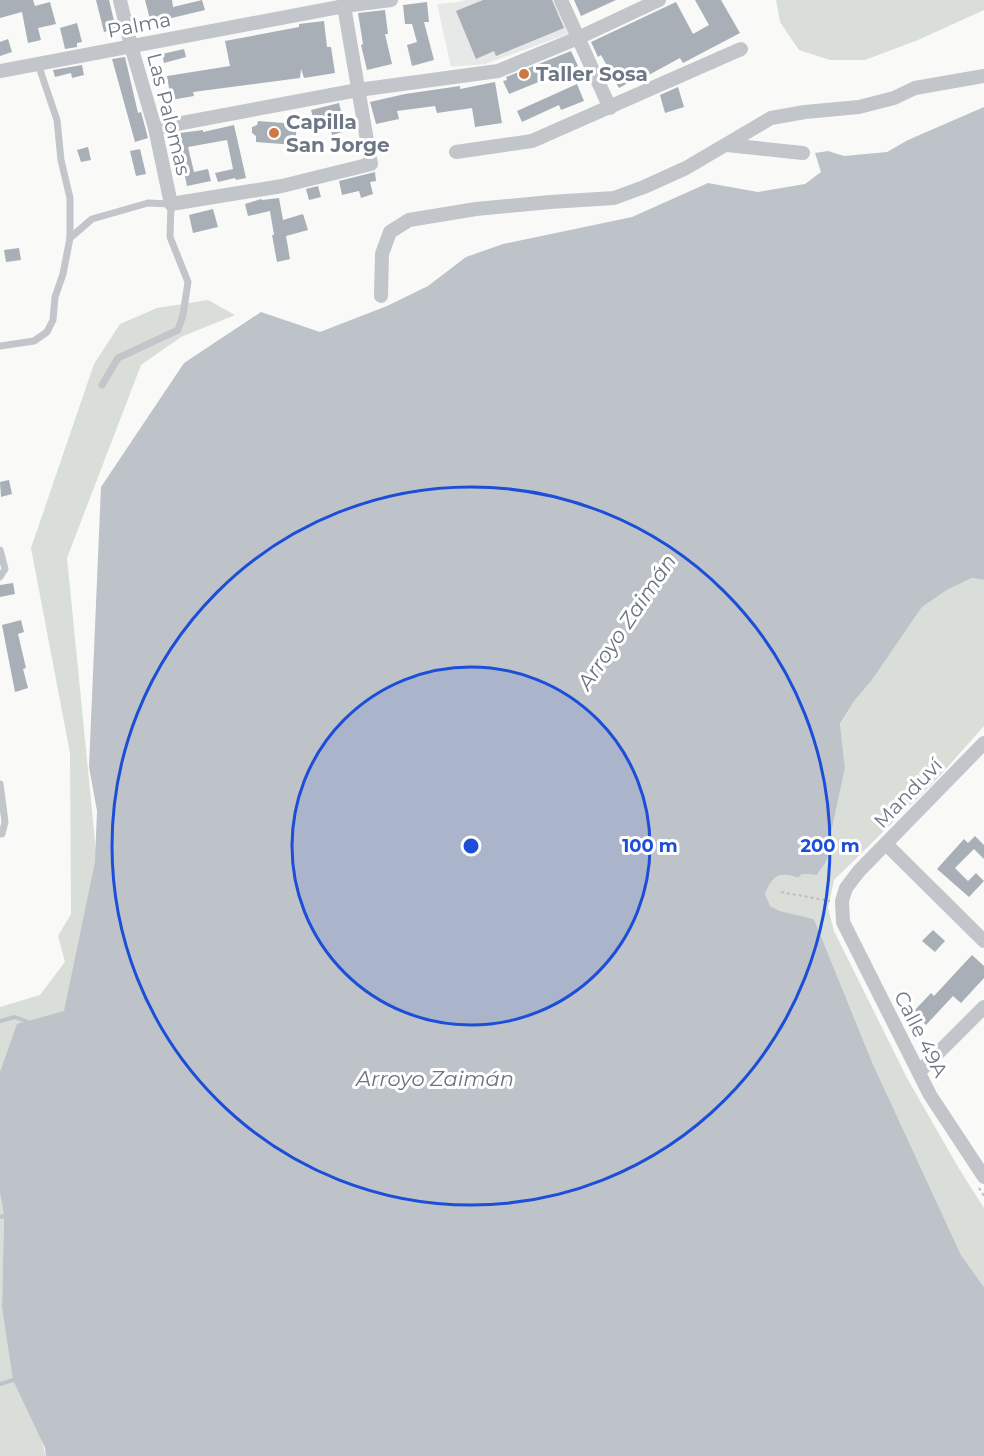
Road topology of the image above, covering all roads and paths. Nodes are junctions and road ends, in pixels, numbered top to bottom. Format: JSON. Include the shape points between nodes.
{"nodes":[{"id":1,"x":120,"y":0,"type":"edge"},
{"id":2,"x":391,"y":0,"type":"edge"},
{"id":3,"x":561,"y":0,"type":"edge"},
{"id":4,"x":659,"y":0,"type":"edge"},
{"id":5,"x":344,"y":6,"type":"junction"},
{"id":6,"x":578,"y":38,"type":"junction"},
{"id":7,"x":131,"y":46,"type":"junction"},
{"id":8,"x":741,"y":49,"type":"dead end"},
{"id":9,"x":38,"y":64,"type":"junction"},
{"id":10,"x":0,"y":71,"type":"edge"},
{"id":11,"x":984,"y":76,"type":"edge"},
{"id":12,"x":358,"y":90,"type":"junction"},
{"id":13,"x":610,"y":108,"type":"junction"},
{"id":14,"x":155,"y":128,"type":"junction"},
{"id":15,"x":727,"y":145,"type":"junction"},
{"id":16,"x":456,"y":152,"type":"dead end"},
{"id":17,"x":802,"y":153,"type":"dead end"},
{"id":18,"x":171,"y":204,"type":"junction"},
{"id":19,"x":70,"y":238,"type":"junction"},
{"id":20,"x":381,"y":296,"type":"dead end"},
{"id":21,"x":0,"y":346,"type":"edge"},
{"id":22,"x":102,"y":385,"type":"dead end"},
{"id":23,"x":0,"y":550,"type":"edge"},
{"id":24,"x":0,"y":577,"type":"edge"},
{"id":25,"x":984,"y":743,"type":"edge"},
{"id":26,"x":0,"y":784,"type":"edge"},
{"id":27,"x":0,"y":834,"type":"edge"},
{"id":28,"x":886,"y":844,"type":"junction"},
{"id":29,"x":781,"y":892,"type":"dead end"},
{"id":30,"x":837,"y":902,"type":"junction"},
{"id":31,"x":984,"y":940,"type":"edge"},
{"id":32,"x":984,"y":1007,"type":"edge"},
{"id":33,"x":919,"y":1072,"type":"junction"},
{"id":34,"x":981,"y":1182,"type":"edge"},
{"id":35,"x":984,"y":1196,"type":"edge"}],
"edges":[{"from":1,"to":7,"type":"street","name":"Las Palomas"},
{"from":2,"to":5,"type":"street","name":"Palma"},
{"from":3,"to":6,"type":"street"},
{"from":4,"to":6,"type":"street"},
{"from":5,"to":7,"type":"street","name":"Palma"},
{"from":5,"to":12,"type":"street"},
{"from":6,"to":12,"type":"street","via":[[498,71]]},
{"from":6,"to":13,"type":"street"},
{"from":7,"to":9,"type":"street","name":"Palma"},
{"from":7,"to":14,"type":"street","name":"Las Palomas"},
{"from":8,"to":13,"type":"street"},
{"from":9,"to":10,"type":"street","name":"Palma"},
{"from":9,"to":19,"type":"lane","via":[[57,120],[70,198]]},
{"from":11,"to":15,"type":"street","via":[[915,88],[894,98],[859,106],[771,118]]},
{"from":12,"to":14,"type":"street"},
{"from":12,"to":18,"type":"street","via":[[371,164],[282,186]]},
{"from":13,"to":16,"type":"street","via":[[531,141]]},
{"from":14,"to":18,"type":"street","name":"Las Palomas"},
{"from":15,"to":17,"type":"street"},
{"from":15,"to":20,"type":"street","via":[[644,188],[614,198],[476,209],[409,220],[390,232],[381,254]]},
{"from":18,"to":19,"type":"lane","via":[[148,203],[92,219]]},
{"from":18,"to":22,"type":"lane","via":[[170,237],[188,282],[178,330],[118,358]]},
{"from":19,"to":21,"type":"lane","via":[[47,332],[34,341]]},
{"from":23,"to":24,"type":"lane","via":[[5,569]]},
{"from":25,"to":28,"type":"street","name":"Manduví"},
{"from":26,"to":27,"type":"lane","via":[[5,822]]},
{"from":28,"to":30,"type":"street","name":"Manduví","via":[[859,871]]},
{"from":28,"to":31,"type":"street"},
{"from":29,"to":30,"type":"path"},
{"from":30,"to":33,"type":"street","name":"Calle 49A","via":[[843,922]]},
{"from":32,"to":33,"type":"street"},
{"from":33,"to":34,"type":"street","name":"Calle 49A"},
{"from":34,"to":35,"type":"path"}]}
